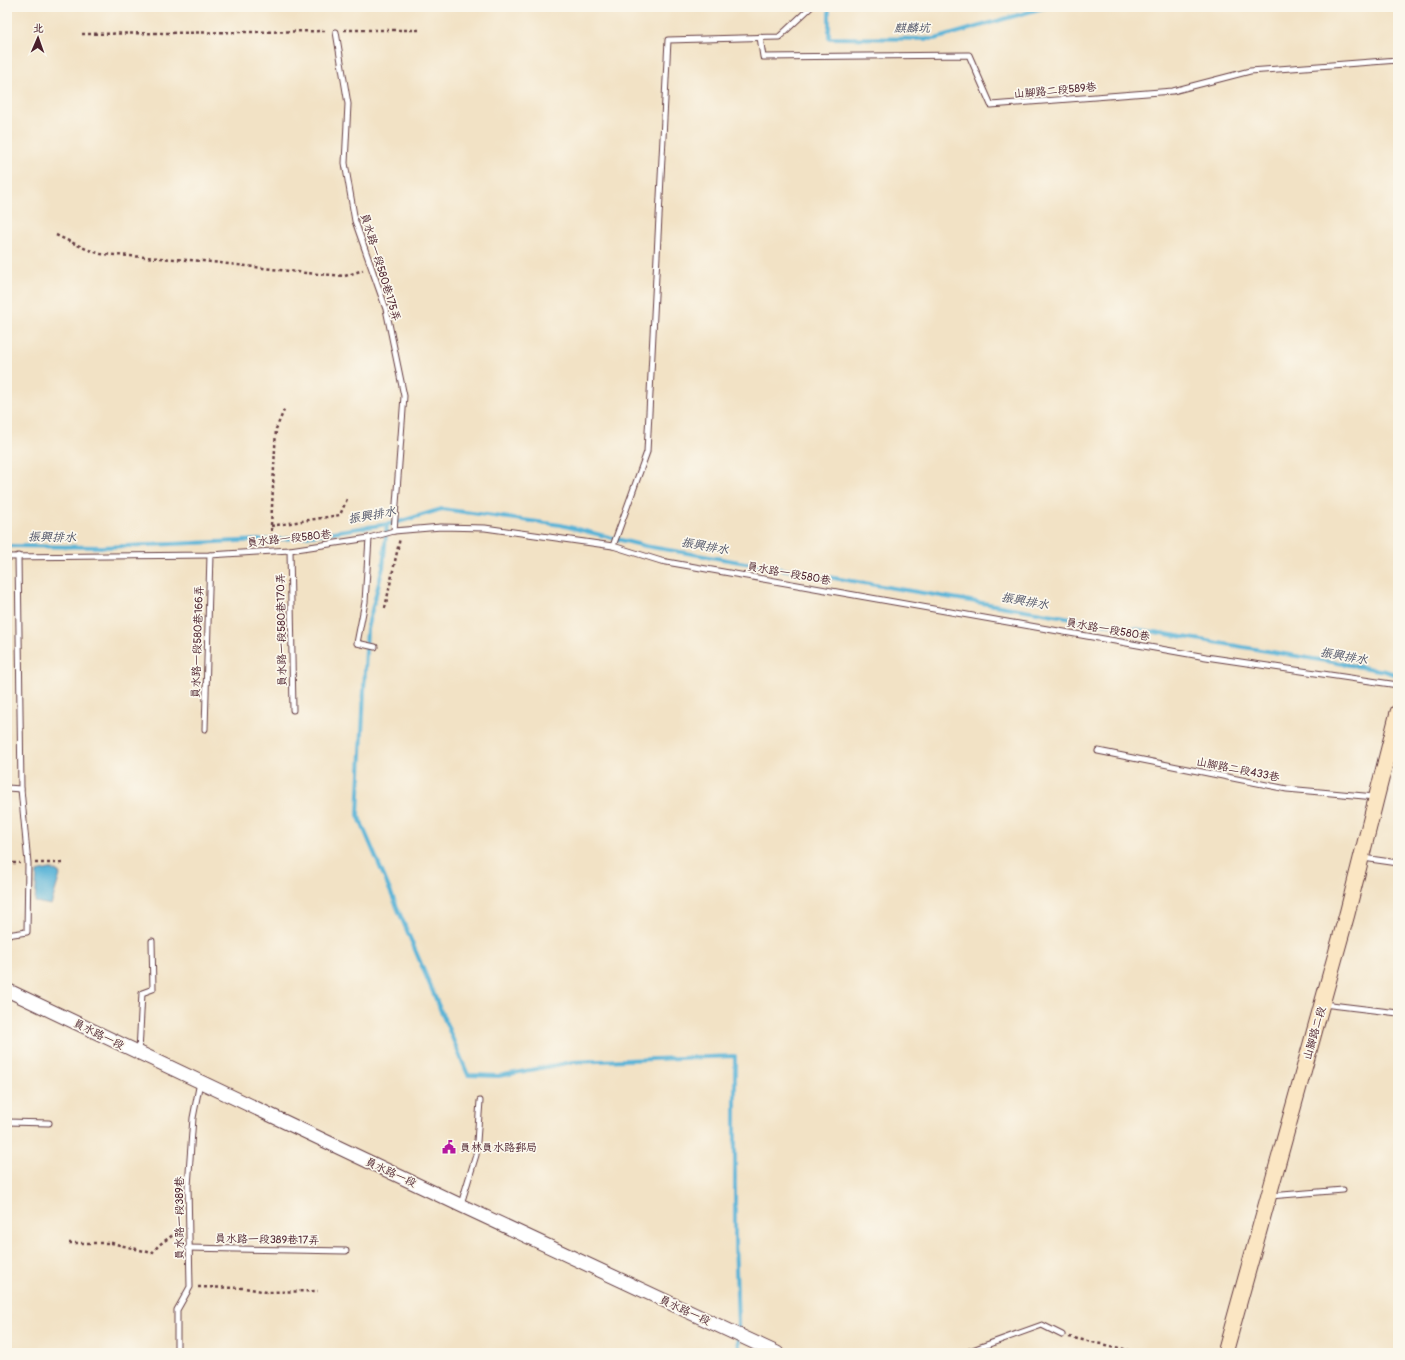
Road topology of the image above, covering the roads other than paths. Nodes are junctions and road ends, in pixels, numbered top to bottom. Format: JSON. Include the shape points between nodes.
{"nodes":[{"id":1,"x":811,"y":7,"type":"edge"},
{"id":2,"x":336,"y":32,"type":"road end"},
{"id":3,"x":760,"y":37,"type":"junction"},
{"id":4,"x":1398,"y":60,"type":"edge"},
{"id":5,"x":394,"y":531,"type":"junction"},
{"id":6,"x":369,"y":538,"type":"junction"},
{"id":7,"x":613,"y":546,"type":"junction"},
{"id":8,"x":290,"y":550,"type":"junction"},
{"id":9,"x":210,"y":555,"type":"junction"},
{"id":10,"x":18,"y":556,"type":"junction"},
{"id":11,"x":7,"y":557,"type":"edge"},
{"id":12,"x":375,"y":647,"type":"dead end"},
{"id":13,"x":1398,"y":684,"type":"edge"},
{"id":14,"x":293,"y":710,"type":"dead end"},
{"id":15,"x":1398,"y":712,"type":"edge"},
{"id":16,"x":205,"y":729,"type":"dead end"},
{"id":17,"x":1098,"y":751,"type":"dead end"},
{"id":18,"x":7,"y":788,"type":"edge"},
{"id":19,"x":21,"y":789,"type":"junction"},
{"id":20,"x":1375,"y":797,"type":"junction"},
{"id":21,"x":1361,"y":858,"type":"junction"},
{"id":22,"x":1398,"y":863,"type":"edge"},
{"id":23,"x":7,"y":936,"type":"edge"},
{"id":24,"x":152,"y":941,"type":"dead end"},
{"id":25,"x":7,"y":990,"type":"edge"},
{"id":26,"x":1322,"y":1004,"type":"junction"},
{"id":27,"x":1398,"y":1013,"type":"edge"},
{"id":28,"x":139,"y":1053,"type":"junction"},
{"id":29,"x":200,"y":1082,"type":"junction"},
{"id":30,"x":480,"y":1101,"type":"dead end"},
{"id":31,"x":7,"y":1122,"type":"edge"},
{"id":32,"x":49,"y":1123,"type":"dead end"},
{"id":33,"x":1343,"y":1190,"type":"dead end"},
{"id":34,"x":1268,"y":1196,"type":"junction"},
{"id":35,"x":460,"y":1205,"type":"junction"},
{"id":36,"x":188,"y":1248,"type":"junction"},
{"id":37,"x":346,"y":1251,"type":"dead end"},
{"id":38,"x":1062,"y":1335,"type":"road end"},
{"id":39,"x":177,"y":1353,"type":"edge"},
{"id":40,"x":777,"y":1353,"type":"edge"},
{"id":41,"x":964,"y":1353,"type":"edge"},
{"id":42,"x":1225,"y":1353,"type":"edge"}],
"edges":[{"from":1,"to":3,"type":"lane","via":[[779,37]]},
{"from":2,"to":5,"type":"lane","name":"員水路一段580巷175弄","via":[[348,104],[345,163],[355,221],[386,309],[404,396]]},
{"from":3,"to":4,"type":"lane","name":"山腳路二段589巷","via":[[763,57],[969,55],[991,105],[1173,91],[1250,71]]},
{"from":3,"to":7,"type":"lane","via":[[668,40],[647,452]]},
{"from":5,"to":6,"type":"lane","name":"員水路一段580巷"},
{"from":5,"to":7,"type":"lane","name":"員水路一段580巷","via":[[485,528]]},
{"from":6,"to":8,"type":"lane","name":"員水路一段580巷"},
{"from":6,"to":12,"type":"lane","via":[[365,602],[357,644]]},
{"from":7,"to":13,"type":"lane","name":"員水路一段580巷","via":[[661,561],[1206,657]]},
{"from":8,"to":9,"type":"lane","name":"員水路一段580巷"},
{"from":8,"to":14,"type":"lane","name":"員水路一段580巷170弄"},
{"from":9,"to":10,"type":"lane","name":"員水路一段580巷"},
{"from":9,"to":16,"type":"lane","name":"員水路一段580巷166弄"},
{"from":10,"to":11,"type":"lane","name":"員水路一段580巷"},
{"from":10,"to":19,"type":"lane"},
{"from":15,"to":20,"type":"main road","name":"山腳路二段"},
{"from":17,"to":20,"type":"lane","name":"山腳路二段433巷","via":[[1287,789]]},
{"from":18,"to":19,"type":"lane"},
{"from":19,"to":23,"type":"lane","via":[[28,863],[27,932]]},
{"from":20,"to":21,"type":"main road","name":"山腳路二段"},
{"from":21,"to":22,"type":"lane"},
{"from":21,"to":26,"type":"main road","name":"山腳路二段"},
{"from":24,"to":28,"type":"lane","via":[[153,989],[142,993]]},
{"from":25,"to":28,"type":"street","name":"員水路一段"},
{"from":26,"to":27,"type":"lane"},
{"from":26,"to":34,"type":"main road","name":"山腳路二段"},
{"from":28,"to":29,"type":"street","name":"員水路一段"},
{"from":29,"to":35,"type":"street","name":"員水路一段"},
{"from":29,"to":36,"type":"lane","name":"員水路一段389巷","via":[[188,1186]]},
{"from":30,"to":35,"type":"lane","via":[[476,1155]]},
{"from":31,"to":32,"type":"lane"},
{"from":33,"to":34,"type":"lane"},
{"from":34,"to":42,"type":"main road","name":"山腳路二段"},
{"from":35,"to":40,"type":"street","name":"員水路一段"},
{"from":36,"to":37,"type":"lane","name":"員水路一段389巷17弄"},
{"from":36,"to":39,"type":"lane","name":"員水路一段389巷","via":[[190,1287],[178,1310]]},
{"from":38,"to":41,"type":"lane","via":[[1042,1326]]}]}
